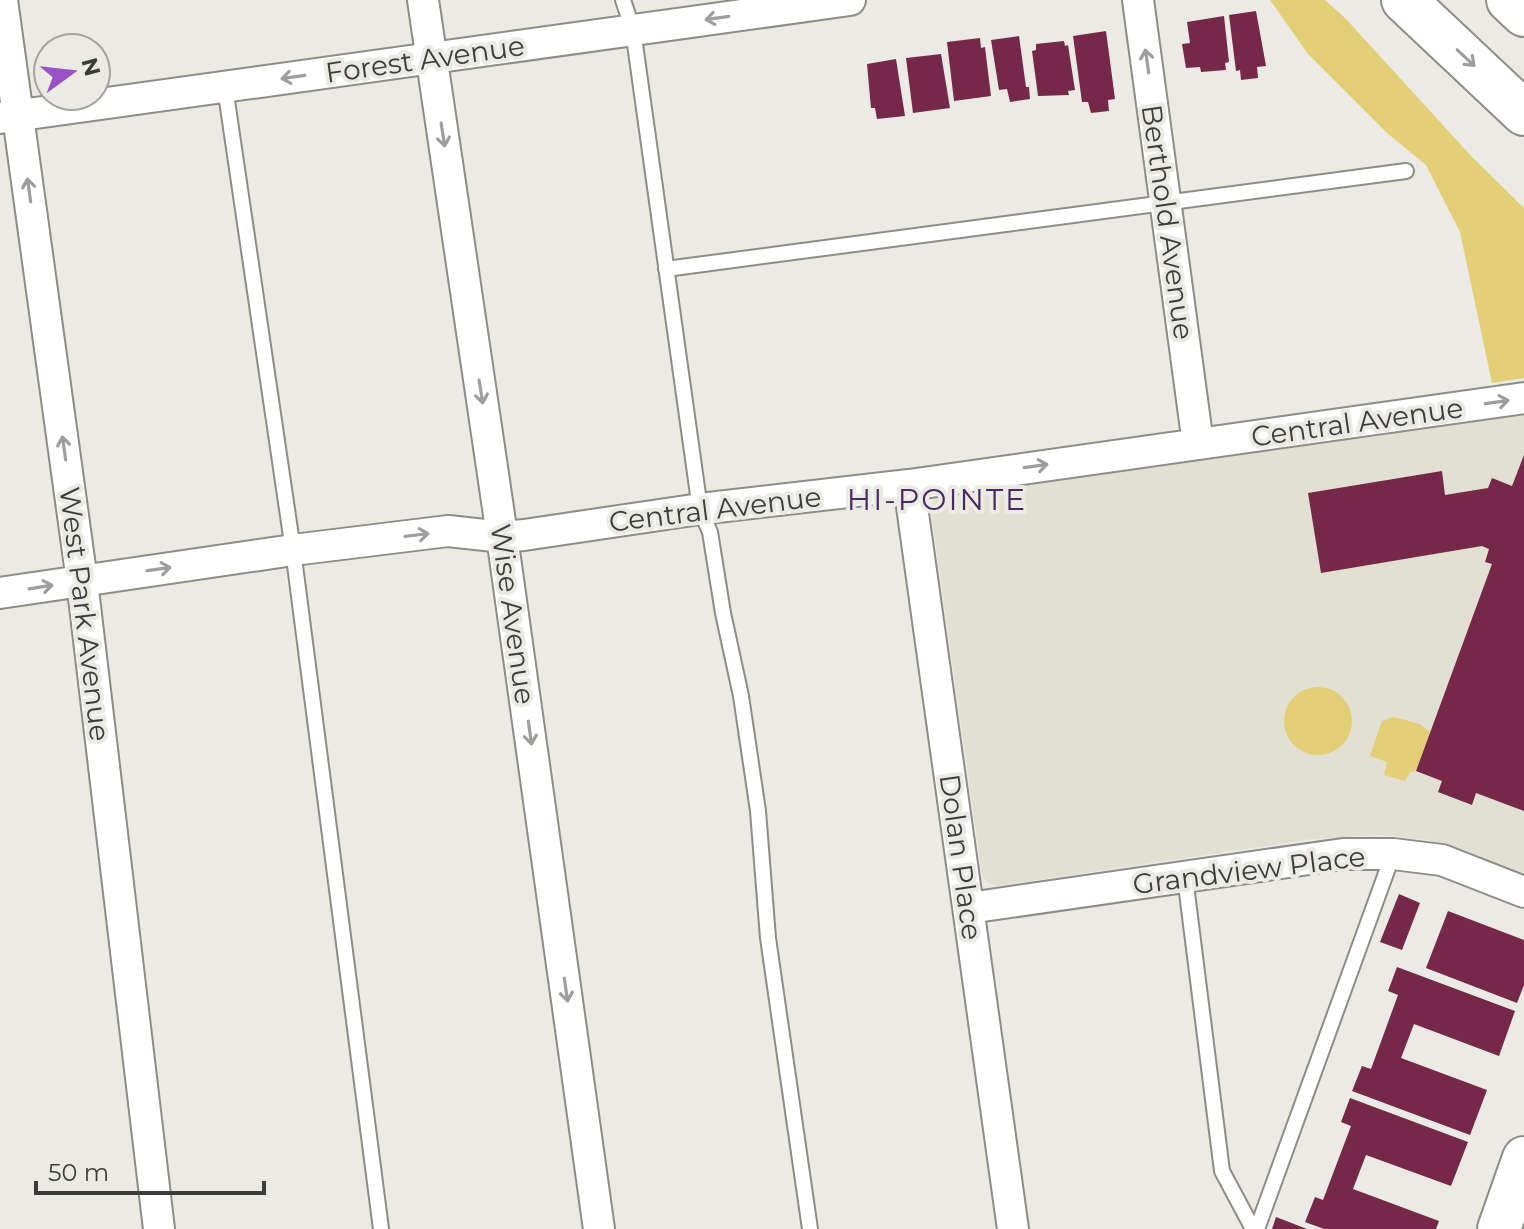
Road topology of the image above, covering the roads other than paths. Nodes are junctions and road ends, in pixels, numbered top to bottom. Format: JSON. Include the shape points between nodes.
{"nodes":[{"id":1,"x":2,"y":0,"type":"edge"},
{"id":2,"x":423,"y":0,"type":"edge"},
{"id":3,"x":623,"y":0,"type":"edge"},
{"id":4,"x":850,"y":0,"type":"edge"},
{"id":5,"x":1138,"y":0,"type":"edge"},
{"id":6,"x":1509,"y":0,"type":"edge"},
{"id":7,"x":1405,"y":1,"type":"edge"},
{"id":8,"x":1524,"y":14,"type":"edge"},
{"id":9,"x":633,"y":30,"type":"junction"},
{"id":10,"x":432,"y":58,"type":"junction"},
{"id":11,"x":225,"y":87,"type":"junction"},
{"id":12,"x":1524,"y":113,"type":"edge"},
{"id":13,"x":9,"y":117,"type":"edge"},
{"id":14,"x":1406,"y":171,"type":"dead end"},
{"id":15,"x":1166,"y":203,"type":"junction"},
{"id":16,"x":666,"y":269,"type":"junction"},
{"id":17,"x":1524,"y":398,"type":"edge"},
{"id":18,"x":1198,"y":444,"type":"junction"},
{"id":19,"x":909,"y":485,"type":"junction"},
{"id":20,"x":700,"y":509,"type":"junction"},
{"id":21,"x":503,"y":537,"type":"junction"},
{"id":22,"x":293,"y":550,"type":"junction"},
{"id":23,"x":82,"y":581,"type":"junction"},
{"id":24,"x":0,"y":593,"type":"edge"},
{"id":25,"x":1393,"y":854,"type":"junction"},
{"id":26,"x":1185,"y":877,"type":"junction"},
{"id":27,"x":1524,"y":892,"type":"edge"},
{"id":28,"x":969,"y":908,"type":"junction"},
{"id":29,"x":1524,"y":1158,"type":"edge"},
{"id":30,"x":159,"y":1229,"type":"edge"},
{"id":31,"x":381,"y":1229,"type":"edge"},
{"id":32,"x":599,"y":1229,"type":"edge"},
{"id":33,"x":810,"y":1229,"type":"edge"},
{"id":34,"x":1013,"y":1229,"type":"edge"},
{"id":35,"x":1255,"y":1229,"type":"edge"},
{"id":36,"x":1499,"y":1229,"type":"edge"}],
"edges":[{"from":1,"to":13,"type":"street","name":"West Park Avenue"},
{"from":2,"to":10,"type":"street","name":"Wise Avenue"},
{"from":3,"to":9,"type":"lane"},
{"from":4,"to":9,"type":"street","name":"Forest Avenue","one_way":true},
{"from":15,"to":5,"type":"street","name":"Berthold Avenue","one_way":true},
{"from":6,"to":8,"type":"highway"},
{"from":7,"to":12,"type":"highway","one_way":true},
{"from":9,"to":10,"type":"street","name":"Forest Avenue"},
{"from":9,"to":16,"type":"lane"},
{"from":10,"to":11,"type":"street","name":"Forest Avenue","one_way":true},
{"from":10,"to":21,"type":"street","name":"Wise Avenue","one_way":true},
{"from":11,"to":13,"type":"street","name":"Forest Avenue"},
{"from":11,"to":22,"type":"lane"},
{"from":23,"to":13,"type":"street","name":"West Park Avenue","one_way":true},
{"from":14,"to":15,"type":"lane"},
{"from":15,"to":16,"type":"lane"},
{"from":15,"to":18,"type":"street","name":"Berthold Avenue"},
{"from":16,"to":20,"type":"lane"},
{"from":18,"to":17,"type":"street","name":"Central Avenue","one_way":true},
{"from":19,"to":18,"type":"street","name":"Central Avenue","one_way":true},
{"from":19,"to":20,"type":"street","name":"Central Avenue"},
{"from":19,"to":28,"type":"street","name":"Dolan Place"},
{"from":20,"to":21,"type":"street","name":"Central Avenue"},
{"from":20,"to":33,"type":"lane","via":[[710,532],[741,696],[758,811],[768,938]]},
{"from":22,"to":21,"type":"street","name":"Central Avenue","one_way":true,"via":[[448,531]]},
{"from":21,"to":32,"type":"street","name":"Wise Avenue","one_way":true},
{"from":23,"to":22,"type":"street","name":"Central Avenue","one_way":true},
{"from":22,"to":31,"type":"lane"},
{"from":24,"to":23,"type":"street","name":"Central Avenue","one_way":true},
{"from":23,"to":30,"type":"street","name":"West Park Avenue"},
{"from":25,"to":26,"type":"street","name":"Grandview Place","via":[[1343,854]]},
{"from":25,"to":27,"type":"street","name":"Grandview Place","via":[[1442,860]]},
{"from":25,"to":35,"type":"lane"},
{"from":26,"to":28,"type":"street","name":"Grandview Place"},
{"from":26,"to":35,"type":"lane","via":[[1222,1171]]},
{"from":28,"to":34,"type":"street","name":"Dolan Place"},
{"from":29,"to":36,"type":"street"}]}
